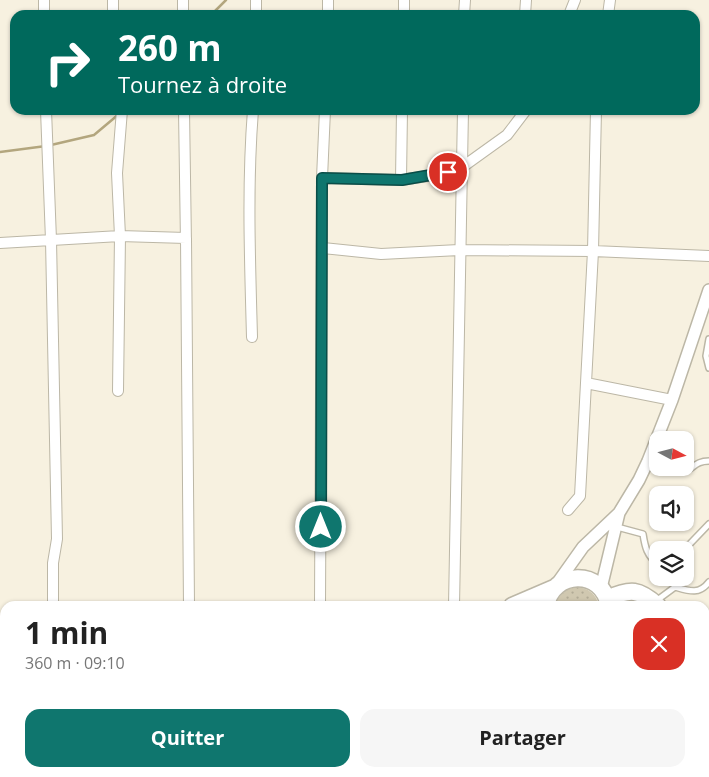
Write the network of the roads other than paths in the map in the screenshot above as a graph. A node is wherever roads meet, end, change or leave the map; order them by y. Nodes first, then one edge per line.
1 (46, 115) edge
2 (122, 115) edge
3 (184, 115) edge
4 (253, 115) edge
5 (325, 115) edge
6 (402, 115) edge
7 (463, 115) edge
8 (522, 115) edge
9 (596, 115) edge
10 (462, 168) junction
11 (322, 178) junction
12 (402, 180) junction
13 (120, 236) junction
14 (186, 238) junction
15 (51, 240) junction
16 (0, 243) edge
17 (323, 248) junction
18 (459, 250) junction
19 (593, 251) junction
20 (709, 256) edge
21 (709, 290) edge
22 (252, 337) dead end
23 (709, 339) edge
24 (709, 368) edge
25 (586, 383) junction
26 (118, 391) dead end
27 (672, 400) junction
28 (709, 461) edge
29 (694, 467) edge
30 (568, 510) dead end
31 (619, 513) junction
32 (709, 524) edge
33 (616, 526) junction
34 (693, 541) edge
35 (649, 556) edge
36 (709, 582) edge
37 (675, 587) joint
38 (554, 588) junction
39 (606, 598) edge
40 (53, 601) edge
41 (189, 601) edge
42 (320, 601) edge
43 (454, 601) edge
44 (524, 601) edge
45 (547, 601) edge
46 (653, 601) edge
47 (659, 601) edge

1 - 15 street
2 - 13 street
3 - 14 street
4 - 22 street
5 - 11 street
6 - 12 street
7 - 10 street
8 - 10 street
9 - 19 street
10 - 12 street
10 - 18 street
11 - 12 street
11 - 17 street
13 - 14 street
13 - 15 street
13 - 26 street
14 - 41 street
15 - 16 street
15 - 40 street
17 - 18 street
17 - 42 street
18 - 19 street
18 - 43 street
19 - 20 street
19 - 25 street
21 - 27 street
23 - 24 lane
25 - 27 street
25 - 30 street
27 - 31 street
28 - 29 lane
31 - 33 street
31 - 38 street
32 - 34 lane
33 - 35 lane
33 - 39 street
36 - 37 lane
37 - 47 lane
38 - 39 highway
38 - 44 highway
38 - 45 highway
39 - 46 highway

